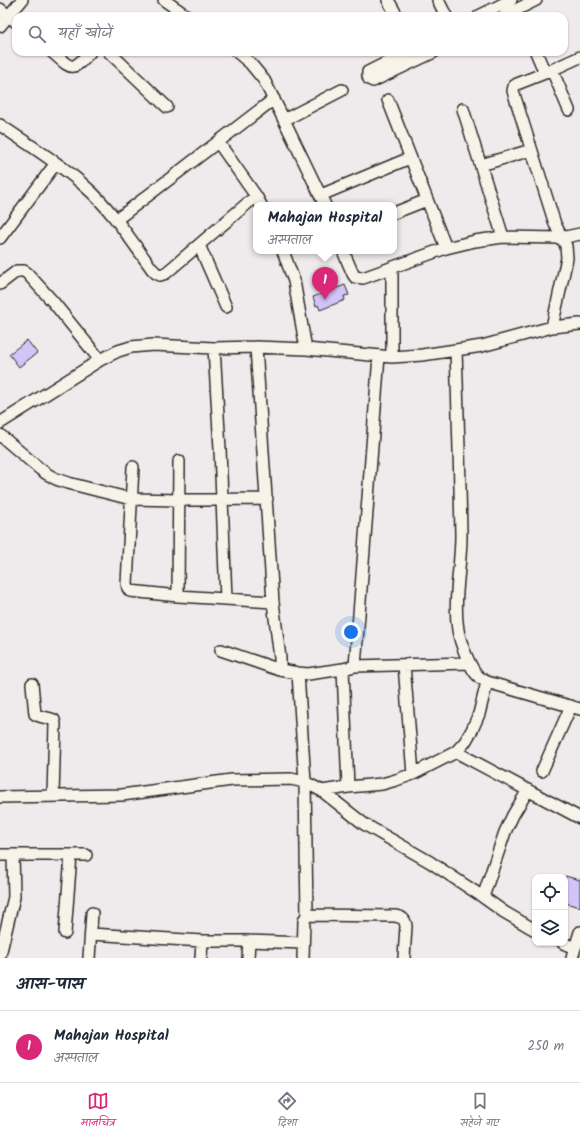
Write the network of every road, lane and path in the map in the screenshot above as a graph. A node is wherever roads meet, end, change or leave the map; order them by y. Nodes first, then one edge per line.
1 (22, 0) edge
2 (164, 0) edge
3 (388, 0) edge
4 (438, 0) edge
5 (536, 0) edge
6 (513, 5) edge
7 (181, 12) edge
8 (395, 12) edge
9 (444, 12) edge
10 (491, 12) edge
11 (8, 16) edge
12 (0, 26) edge
13 (57, 56) edge
14 (86, 56) edge
15 (114, 56) edge
16 (242, 56) edge
17 (400, 56) edge
18 (418, 56) edge
19 (539, 56) edge
20 (580, 56) edge
21 (549, 72) junction
22 (342, 90) dead end
23 (274, 99) junction
24 (388, 100) dead end
25 (167, 107) dead end
26 (463, 109) dead end
27 (569, 110) dead end
28 (284, 120) junction
29 (0, 125) edge
30 (218, 142) junction
31 (532, 150) junction
32 (410, 158) junction
33 (56, 163) junction
34 (481, 165) junction
35 (259, 200) edge
36 (323, 200) edge
37 (427, 200) junction
38 (253, 204) edge
39 (397, 212) edge
40 (116, 220) junction
41 (580, 234) edge
42 (0, 238) edge
43 (504, 238) junction
44 (561, 238) junction
45 (199, 245) junction
46 (446, 248) junction
47 (284, 254) edge
48 (344, 254) edge
49 (392, 268) junction
50 (0, 284) edge
51 (226, 307) dead end
52 (580, 324) edge
53 (552, 327) junction
54 (256, 347) junction
55 (214, 348) junction
56 (306, 349) junction
57 (456, 350) junction
58 (379, 356) junction
59 (392, 356) junction
60 (100, 360) junction
61 (0, 423) edge
62 (0, 435) edge
63 (180, 461) dead end
64 (133, 467) dead end
65 (267, 498) junction
66 (131, 499) junction
67 (179, 500) junction
68 (222, 500) junction
69 (178, 596) junction
70 (226, 599) junction
71 (273, 602) junction
72 (221, 650) dead end
73 (469, 663) junction
74 (404, 665) junction
75 (355, 666) junction
76 (343, 669) junction
77 (280, 670) junction
78 (298, 673) junction
79 (487, 682) junction
80 (32, 684) dead end
81 (576, 708) edge
82 (456, 752) junction
83 (542, 771) dead end
84 (412, 774) junction
85 (305, 782) junction
86 (348, 787) junction
87 (528, 790) junction
88 (322, 791) junction
89 (53, 796) junction
90 (0, 797) edge
91 (580, 818) edge
92 (0, 855) edge
93 (13, 855) junction
94 (71, 855) junction
95 (86, 855) dead end
96 (483, 897) junction
97 (92, 913) dead end
98 (307, 915) junction
99 (532, 928) edge
100 (580, 932) edge
101 (65, 933) dead end
102 (91, 934) junction
103 (249, 940) junction
104 (202, 941) junction
105 (303, 943) junction
106 (573, 953) edge
107 (0, 955) edge
108 (89, 958) edge
109 (202, 958) edge
110 (248, 958) edge
111 (303, 958) edge
112 (404, 958) edge

1 - 11 street
2 - 7 street
3 - 8 street
4 - 9 street
5 - 6 street
6 - 10 street
11 - 12 street
13 - 14 street
15 - 25 street
16 - 23 street
17 - 18 street
19 - 21 street
20 - 21 street
21 - 27 street
21 - 31 street
22 - 28 street
23 - 28 street
23 - 30 street
24 - 32 street
26 - 34 street
28 - 36 street
29 - 33 street
30 - 35 street
30 - 40 street
31 - 34 street
31 - 44 street
32 - 36 street
32 - 37 street
33 - 40 street
33 - 42 street
34 - 43 street
37 - 39 street
37 - 46 street
38 - 45 street
40 - 45 street
41 - 44 street
43 - 44 street
43 - 46 street
44 - 53 street
45 - 51 street
46 - 49 street
47 - 56 street
48 - 49 street
49 - 59 street
50 - 60 street
52 - 53 street
53 - 57 street
54 - 55 street
54 - 56 street
54 - 65 street
55 - 60 street
55 - 68 street
56 - 58 street
57 - 59 street
57 - 73 street
58 - 59 street
58 - 75 street
60 - 61 street
62 - 66 street
63 - 67 street
64 - 66 street
65 - 68 street
65 - 71 street
66 - 67 street
66 - 69 street
67 - 68 street
67 - 69 street
68 - 70 street
69 - 70 street
70 - 71 street
71 - 77 street
72 - 77 street
73 - 74 street
73 - 79 street
74 - 75 street
74 - 84 street
75 - 76 street
76 - 78 street
76 - 86 street
77 - 78 street
78 - 85 street
79 - 81 street
79 - 82 street
80 - 89 street
81 - 83 street
82 - 84 street
82 - 87 street
84 - 86 street
85 - 88 street
85 - 89 street
85 - 98 street
86 - 88 street
87 - 91 street
87 - 96 street
88 - 96 street
89 - 90 street
92 - 93 street
93 - 94 street
93 - 107 street
94 - 95 street
94 - 101 street
96 - 99 street
97 - 102 street
98 - 105 street
98 - 112 street
100 - 106 street
102 - 104 street
102 - 108 street
103 - 104 street
103 - 105 street
103 - 110 street
104 - 109 street
105 - 111 street

